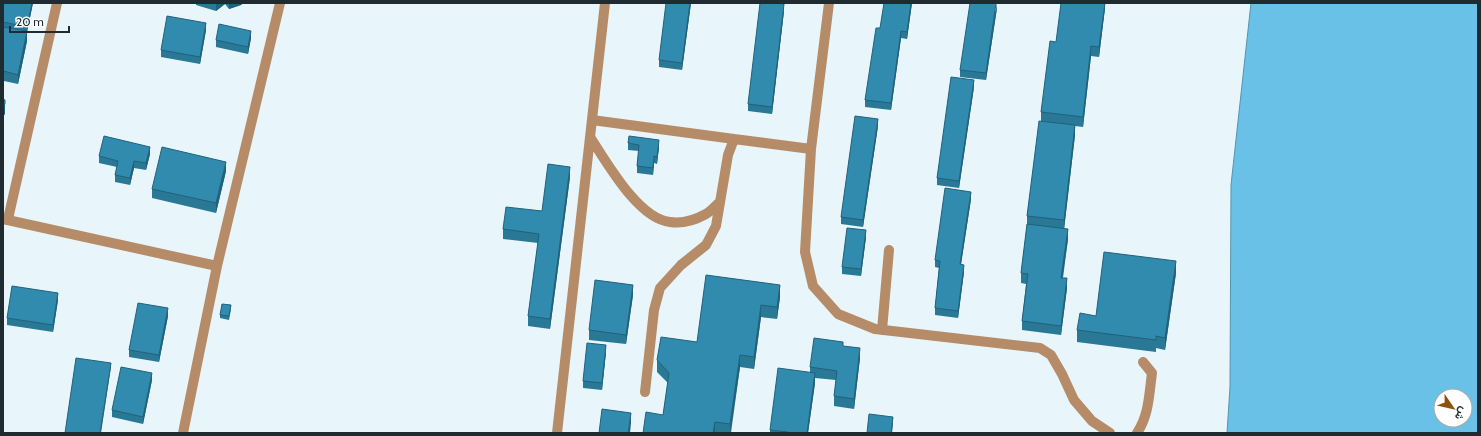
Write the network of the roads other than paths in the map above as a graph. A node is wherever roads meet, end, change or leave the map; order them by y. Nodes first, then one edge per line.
1 (57, 3) edge
2 (280, 3) edge
3 (605, 3) edge
4 (829, 3) edge
5 (592, 120) junction
6 (590, 136) junction
7 (734, 139) junction
8 (812, 149) junction
9 (720, 202) junction
10 (6, 219) edge
11 (890, 250) dead end
12 (217, 266) junction
13 (882, 330) junction
14 (1143, 362) dead end
15 (645, 392) dead end
16 (183, 433) edge
17 (558, 433) edge
18 (1110, 433) edge
19 (1137, 433) edge

1 - 10 street
2 - 12 street
3 - 5 street
4 - 8 street
5 - 6 street
5 - 7 street
6 - 9 street
6 - 17 street
7 - 8 street
7 - 9 street
8 - 13 street
9 - 15 street
10 - 12 street
11 - 13 street
12 - 16 street
13 - 18 street
14 - 19 street

